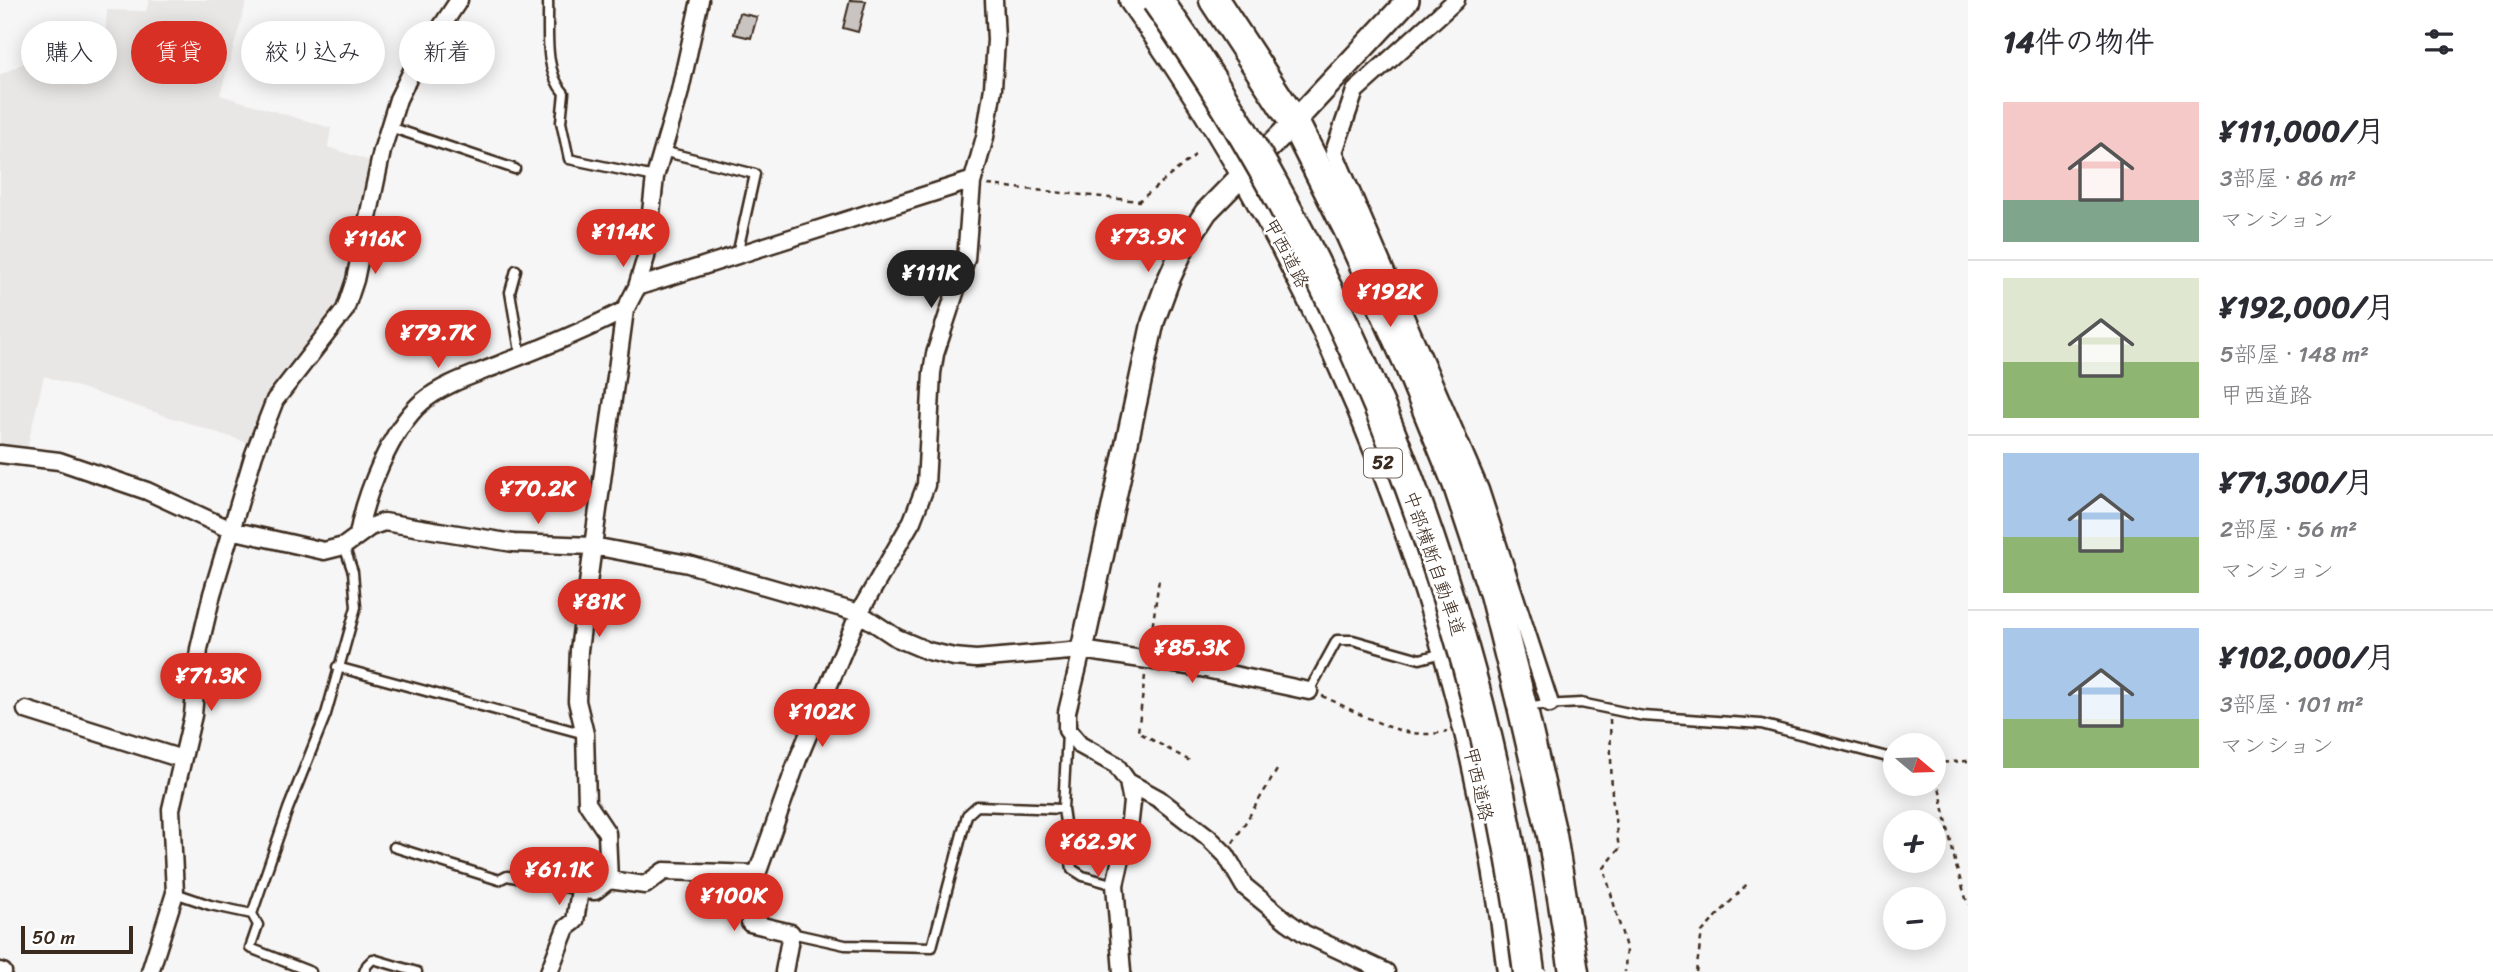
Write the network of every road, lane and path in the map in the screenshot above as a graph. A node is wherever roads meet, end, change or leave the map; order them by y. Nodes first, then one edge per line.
1 (459, 0) edge
2 (548, 0) edge
3 (700, 0) edge
4 (993, 0) edge
5 (1134, 0) edge
6 (1157, 0) edge
7 (1214, 0) edge
8 (1408, 0) edge
9 (1456, 0) edge
10 (1294, 122) junction
11 (390, 127) junction
12 (662, 151) junction
13 (1195, 155) dead end
14 (515, 169) dead end
15 (1244, 173) junction
16 (654, 177) junction
17 (973, 181) junction
18 (737, 255) junction
19 (516, 270) dead end
20 (637, 287) junction
21 (625, 310) junction
22 (521, 356) junction
23 (0, 454) edge
24 (232, 530) junction
25 (358, 535) junction
26 (344, 546) junction
27 (593, 546) junction
28 (1159, 579) dead end
29 (859, 613) junction
30 (1082, 650) junction
31 (1446, 652) junction
32 (1147, 660) junction
33 (337, 667) junction
34 (1309, 691) junction
35 (1536, 705) junction
36 (1610, 709) junction
37 (26, 710) dead end
38 (1466, 725) junction
39 (1067, 730) junction
40 (585, 734) junction
41 (1883, 756) edge
42 (182, 760) junction
43 (1190, 761) dead end
44 (1968, 761) edge
45 (1277, 770) dead end
46 (1128, 782) junction
47 (1063, 809) junction
48 (394, 847) dead end
49 (1226, 855) junction
50 (757, 874) junction
51 (609, 880) junction
52 (1747, 884) dead end
53 (1115, 885) junction
54 (580, 890) junction
55 (174, 893) junction
56 (1968, 905) edge
57 (252, 914) junction
58 (791, 933) junction
59 (150, 972) edge
60 (311, 972) edge
61 (364, 972) edge
62 (417, 972) edge
63 (549, 972) edge
64 (784, 972) edge
65 (1122, 972) edge
66 (1386, 972) edge
67 (1512, 972) edge
68 (1529, 972) edge
69 (1574, 972) edge
70 (1625, 972) edge
71 (1696, 972) edge

1 - 11 street
2 - 16 lane
3 - 12 street
4 - 17 street
5 - 15 highway, 甲西道路 / 52
6 - 68 highway, 中部横断自動車道, bridge
7 - 10 highway
8 - 10 street
9 - 35 street
10 - 15 street
10 - 35 highway
11 - 14 lane
11 - 24 street
12 - 16 street
12 - 18 lane
13 - 17 path
15 - 30 street
15 - 31 highway, 甲西道路 / 52
16 - 20 street
17 - 18 street
17 - 29 street
18 - 20 street
19 - 22 lane
20 - 21 street
21 - 22 street
21 - 27 street
22 - 25 street
23 - 24 street
24 - 26 street
24 - 42 street
25 - 26 street
25 - 27 street
26 - 33 lane
27 - 29 street
27 - 40 street
28 - 32 path
29 - 30 street
29 - 50 street
30 - 32 street
30 - 39 street
31 - 34 lane
31 - 38 highway, 甲西道路 / 52
32 - 34 street
32 - 43 path
33 - 40 lane
33 - 57 lane
34 - 38 path
35 - 36 lane
35 - 69 highway
36 - 41 lane
36 - 70 path
37 - 42 street
38 - 67 highway, 甲西道路 / 52
39 - 46 street
39 - 47 lane
40 - 51 street
42 - 55 street
44 - 56 path
45 - 49 path
46 - 49 street
46 - 53 street
47 - 53 lane
47 - 58 lane
48 - 54 lane
49 - 66 street
50 - 51 street
50 - 58 street
51 - 54 street
52 - 71 path
53 - 65 street
54 - 63 street
55 - 57 lane
55 - 59 street
57 - 60 lane
58 - 64 street
61 - 62 lane

